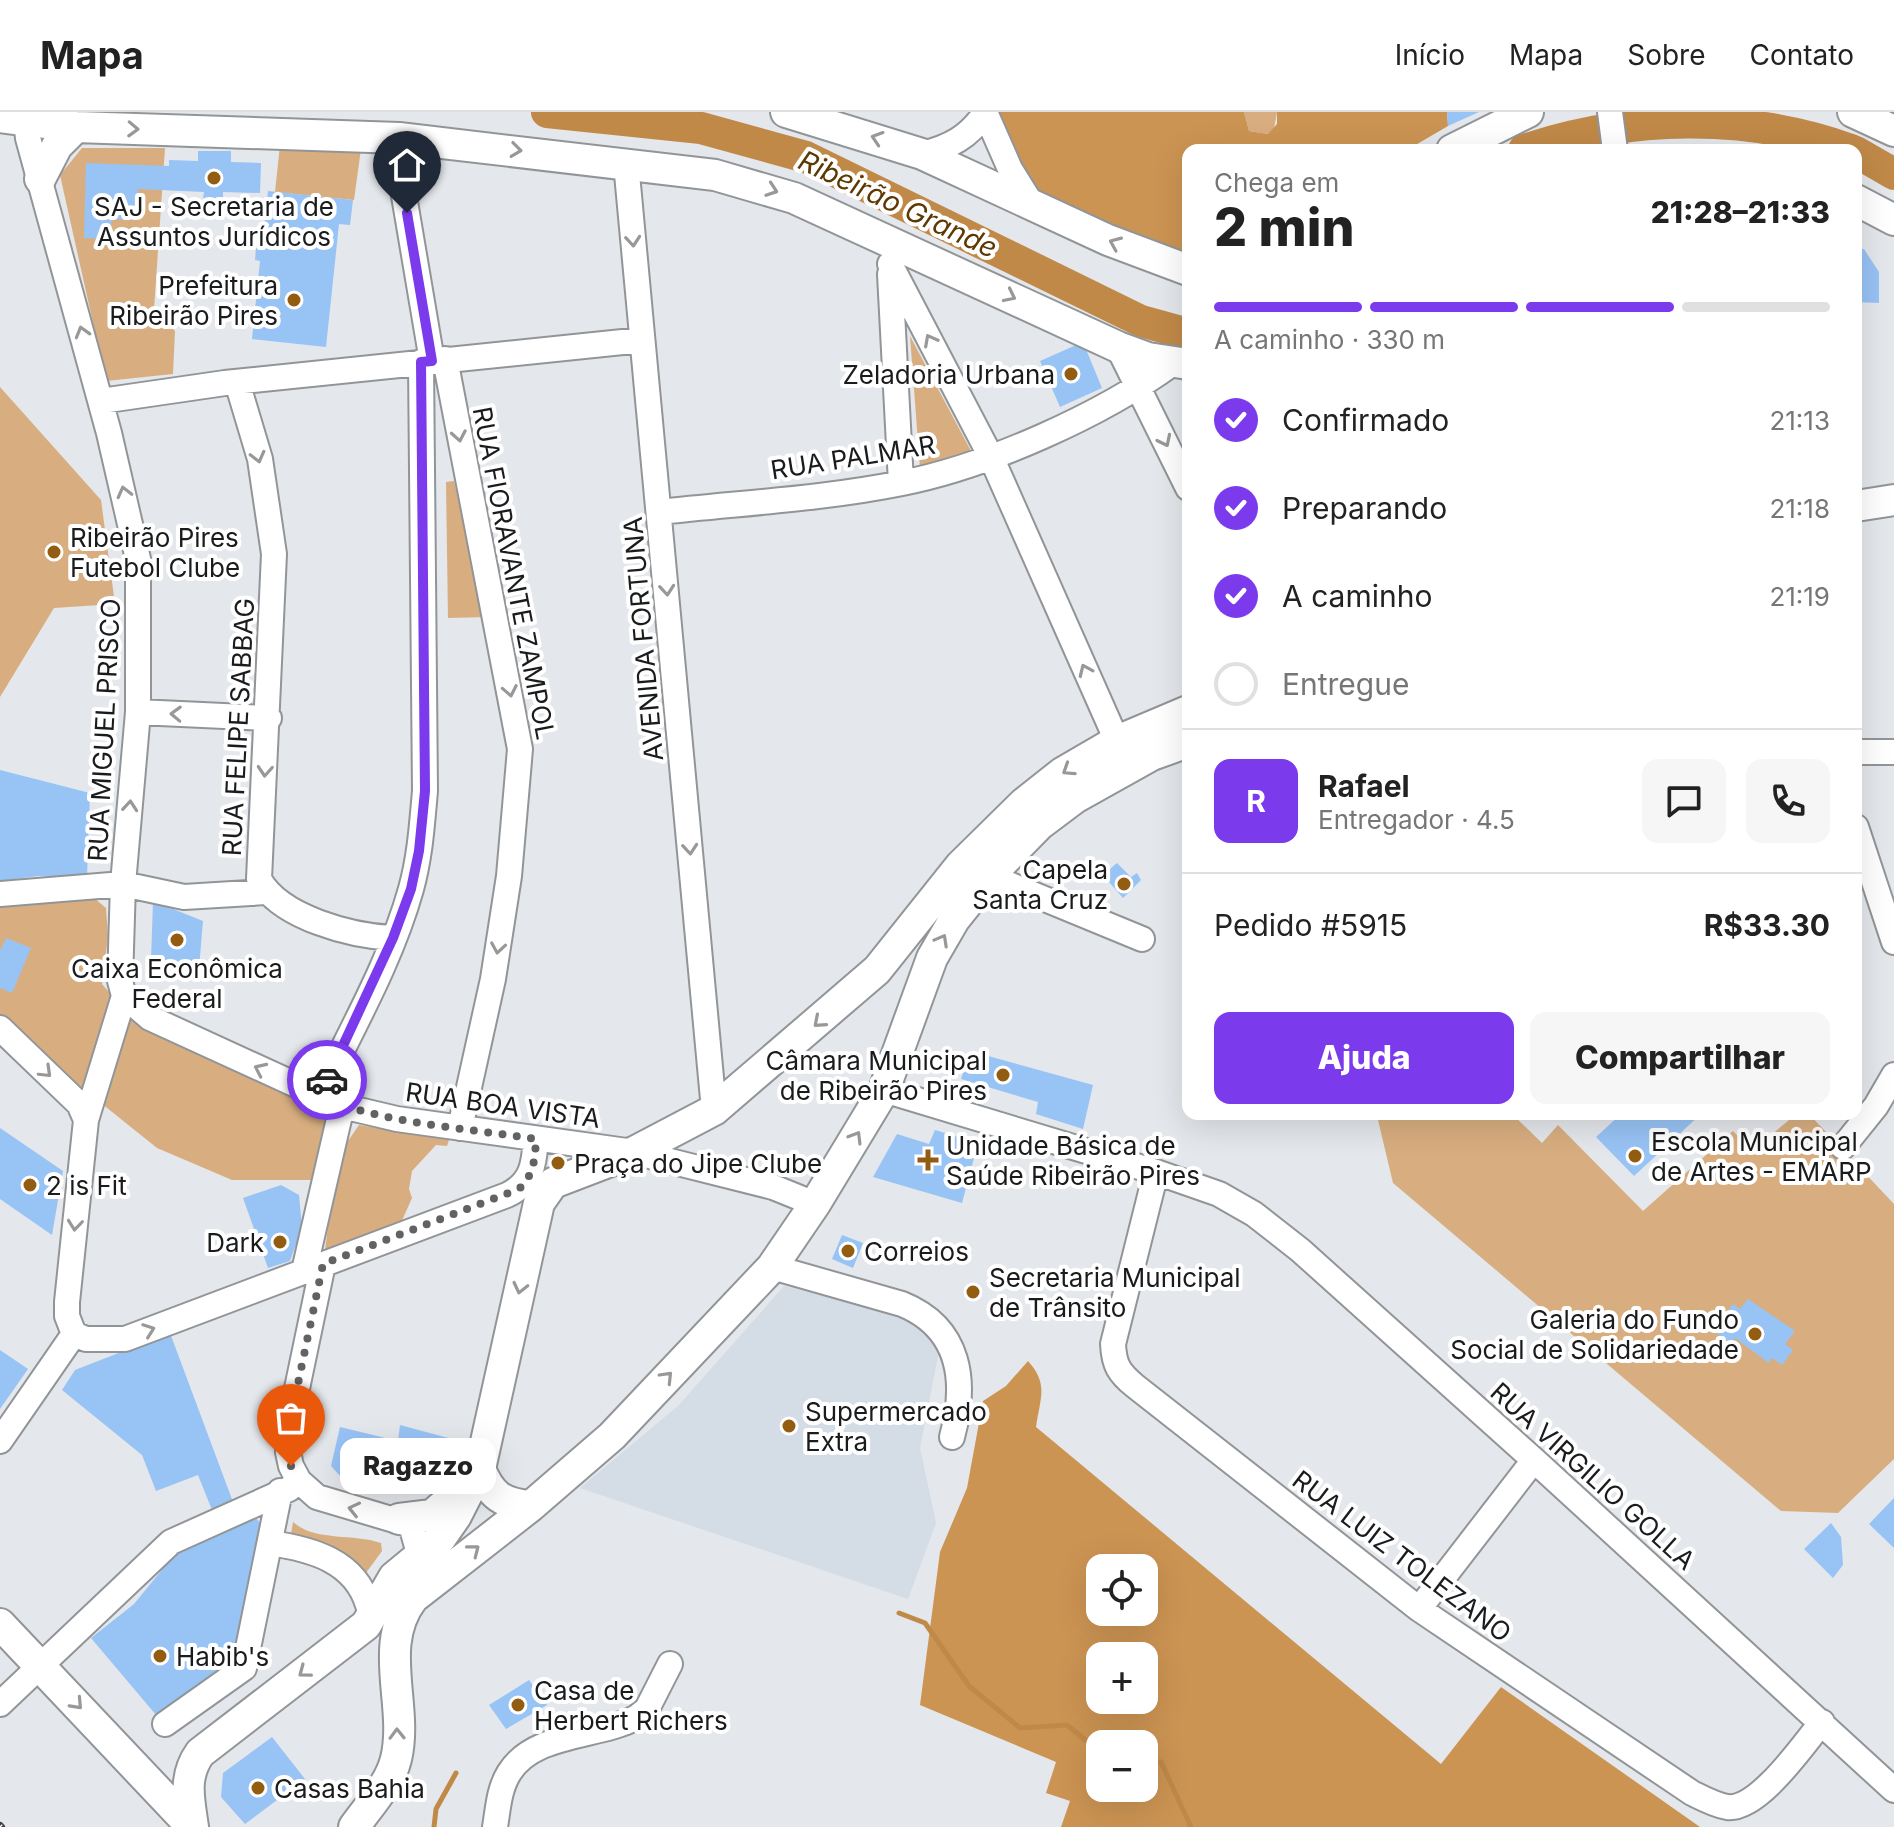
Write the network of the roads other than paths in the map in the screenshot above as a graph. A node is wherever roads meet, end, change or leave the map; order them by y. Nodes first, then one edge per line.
1 (786, 112) edge
2 (985, 112) edge
3 (1528, 112) edge
4 (1853, 112) edge
5 (1610, 113) edge
6 (17, 116) edge
7 (76, 127) junction
8 (1894, 131) edge
9 (399, 138) junction
10 (1464, 144) edge
11 (1614, 144) edge
12 (922, 154) junction
13 (626, 163) junction
14 (40, 179) junction
15 (1862, 203) edge
16 (1033, 206) junction
17 (1894, 220) edge
18 (1182, 268) edge
19 (642, 340) junction
20 (1122, 356) junction
21 (432, 361) junction
22 (1181, 364) edge
23 (237, 382) junction
24 (1139, 388) junction
25 (101, 401) junction
26 (1091, 410) junction
27 (992, 459) junction
28 (466, 472) junction
29 (423, 475) junction
30 (1182, 476) edge
31 (901, 483) junction
32 (1862, 491) edge
33 (1894, 498) edge
34 (1862, 505) edge
35 (660, 512) junction
36 (138, 712) junction
37 (1182, 714) edge
38 (269, 718) junction
39 (1117, 741) junction
40 (1182, 744) edge
41 (1862, 752) edge
42 (1894, 752) edge
43 (1862, 845) edge
44 (989, 876) junction
45 (123, 884) junction
46 (266, 892) junction
47 (0, 894) edge
48 (393, 938) junction
49 (1142, 939) dead end
50 (1894, 942) edge
51 (877, 970) junction
52 (122, 988) junction
53 (912, 1012) junction
54 (0, 1028) edge
55 (1894, 1075) edge
56 (884, 1090) junction
57 (319, 1097) junction
58 (342, 1106) junction
59 (714, 1110) junction
60 (86, 1120) junction
61 (460, 1128) junction
62 (536, 1139) junction
63 (1843, 1147) dead end
64 (634, 1152) junction
65 (1156, 1172) junction
66 (492, 1201) junction
67 (815, 1204) junction
68 (532, 1235) junction
69 (314, 1267) junction
70 (772, 1267) junction
71 (74, 1334) junction
72 (952, 1437) dead end
73 (0, 1441) edge
74 (1534, 1460) junction
75 (478, 1473) junction
76 (531, 1506) junction
77 (399, 1519) junction
78 (270, 1543) junction
79 (417, 1556) junction
80 (413, 1598) junction
81 (368, 1605) dead end
82 (1419, 1609) junction
83 (0, 1624) edge
84 (30, 1657) junction
85 (670, 1664) dead end
86 (0, 1704) edge
87 (1822, 1722) junction
88 (165, 1724) dead end
89 (1894, 1790) edge
90 (192, 1827) edge
91 (354, 1827) edge
92 (495, 1827) edge

12 -> 1 main road
2 - 12 street
2 - 16 street
3 - 10 main road
4 - 8 main road
5 - 11 street
6 - 7 main road
6 - 14 street, RUA MIGUEL PRISCO
7 -> 9 main road
7 - 14 main road
9 -> 13 main road
9 - 21 street
12 - 16 main road
13 -> 19 street, AVENIDA FORTUNA
13 -> 20 main road
25 -> 14 street, RUA MIGUEL PRISCO
15 - 17 main road
18 -> 16 main road
19 - 21 street
19 - 35 street, AVENIDA FORTUNA
20 - 22 main road
20 - 24 street
20 - 26 street, RUA PALMAR
21 - 23 street
21 -> 28 street, RUA FIORAVANTE ZAMPOL
21 - 29 street
22 - 24 street, RUA PALMAR
23 - 25 street
23 -> 38 street, RUA FELIPE SABBAG
24 - 26 street, RUA PALMAR
24 -> 30 street
36 -> 25 street, RUA MIGUEL PRISCO
26 - 27 street, RUA PALMAR
27 - 31 street, RUA PALMAR
27 -> 31 street
39 -> 27 street
28 - 29 street
28 -> 61 street, RUA FIORAVANTE ZAMPOL
29 - 48 street
31 - 35 street, RUA PALMAR
32 - 33 main road
33 - 34 main road
35 -> 59 street, AVENIDA FORTUNA
38 -> 36 street
45 -> 36 street, RUA MIGUEL PRISCO
37 - 39 main road
38 -> 46 street, RUA FELIPE SABBAG
39 -> 51 main road
40 - 44 main road
41 - 42 street
43 - 50 street
44 - 49 street
53 -> 44 main road
45 - 46 street
45 - 47 street
45 - 52 street, RUA MIGUEL PRISCO
46 - 48 street
48 - 57 street
51 - 53 main road
51 -> 59 main road
57 -> 52 street, RUA BOA VISTA
52 - 60 street, RUA MIGUEL PRISCO
53 - 56 main road
54 -> 60 street
55 - 63 street
56 - 65 street, RUA VIRGILIO GOLLA
67 -> 56 main road
57 - 58 street, RUA BOA VISTA
58 - 61 street, RUA BOA VISTA
58 - 69 street
59 - 64 main road
60 -> 71 street, RUA MIGUEL PRISCO
61 - 62 street, RUA BOA VISTA
62 - 64 street, RUA BOA VISTA
62 - 66 street
64 - 67 street, RUA BOA VISTA
64 - 68 main road
65 - 74 street, RUA VIRGILIO GOLLA
65 - 82 street, RUA LUIZ TOLEZANO
66 - 68 street
66 - 69 street
67 - 70 main road
68 -> 75 main road
71 -> 69 street
77 -> 69 street
70 - 72 street
76 -> 70 main road
71 - 73 street
74 - 82 street
74 - 87 street, RUA VIRGILIO GOLLA
75 - 76 main road
75 - 77 main road
75 - 79 main road
80 -> 76 main road
77 - 79 street
78 - 81 street
78 - 84 street
78 - 88 street
79 - 80 street
79 -> 90 main road
91 -> 80 main road
82 - 87 street, RUA LUIZ TOLEZANO
83 - 84 main road
84 - 86 street
84 -> 90 main road
85 - 92 street
87 - 89 street, RUA VIRGILIO GOLLA

